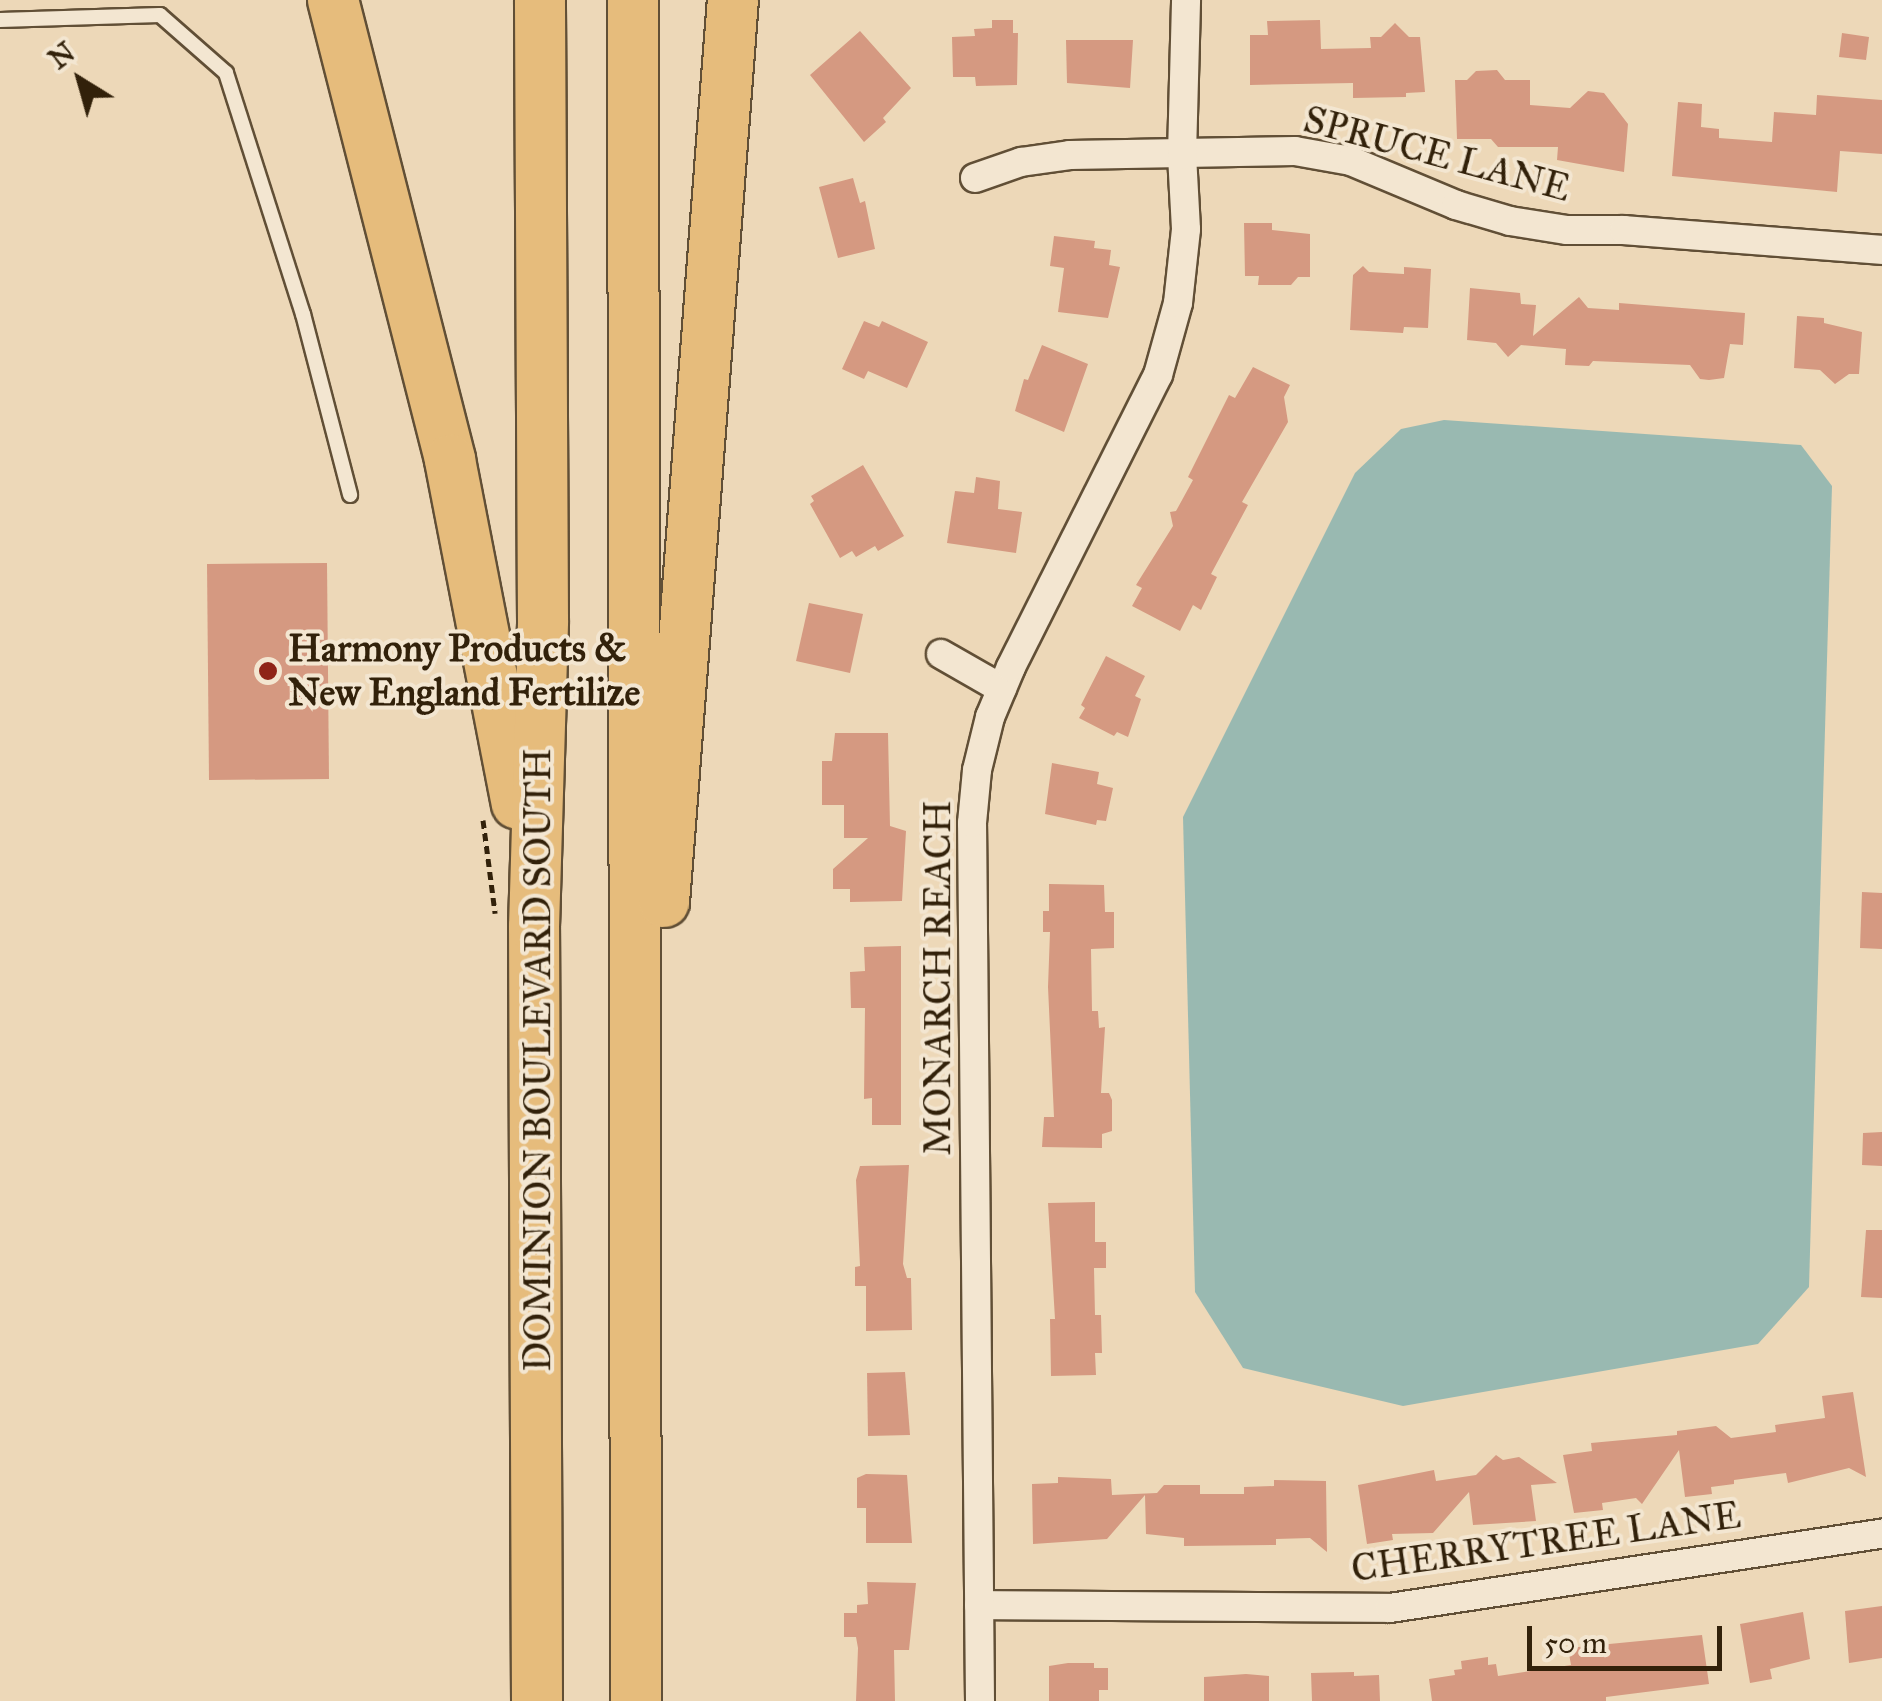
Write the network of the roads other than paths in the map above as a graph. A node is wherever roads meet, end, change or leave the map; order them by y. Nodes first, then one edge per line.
1 (334, 0) edge
2 (540, 0) edge
3 (633, 0) edge
4 (733, 0) edge
5 (1186, 0) edge
6 (0, 20) edge
7 (1182, 154) junction
8 (975, 178) dead end
9 (1882, 250) edge
10 (350, 496) dead end
11 (941, 654) dead end
12 (1002, 689) junction
13 (535, 916) junction
14 (634, 1276) junction
15 (1882, 1534) edge
16 (980, 1605) junction
17 (537, 1701) edge
18 (636, 1701) edge
19 (980, 1701) edge

1 - 13 highway
2 - 13 highway, DOMINION BOULEVARD SOUTH
3 - 14 highway
4 - 14 highway
5 - 7 street, MONARCH REACH
6 - 10 lane
7 - 8 street, SPRUCE LANE
7 - 9 street, SPRUCE LANE
7 - 12 street, MONARCH REACH
11 - 12 street
12 - 16 street, MONARCH REACH
13 - 17 highway, DOMINION BOULEVARD SOUTH
14 - 18 highway
15 - 16 street, CHERRYTREE LANE
16 - 19 street, MONARCH REACH

